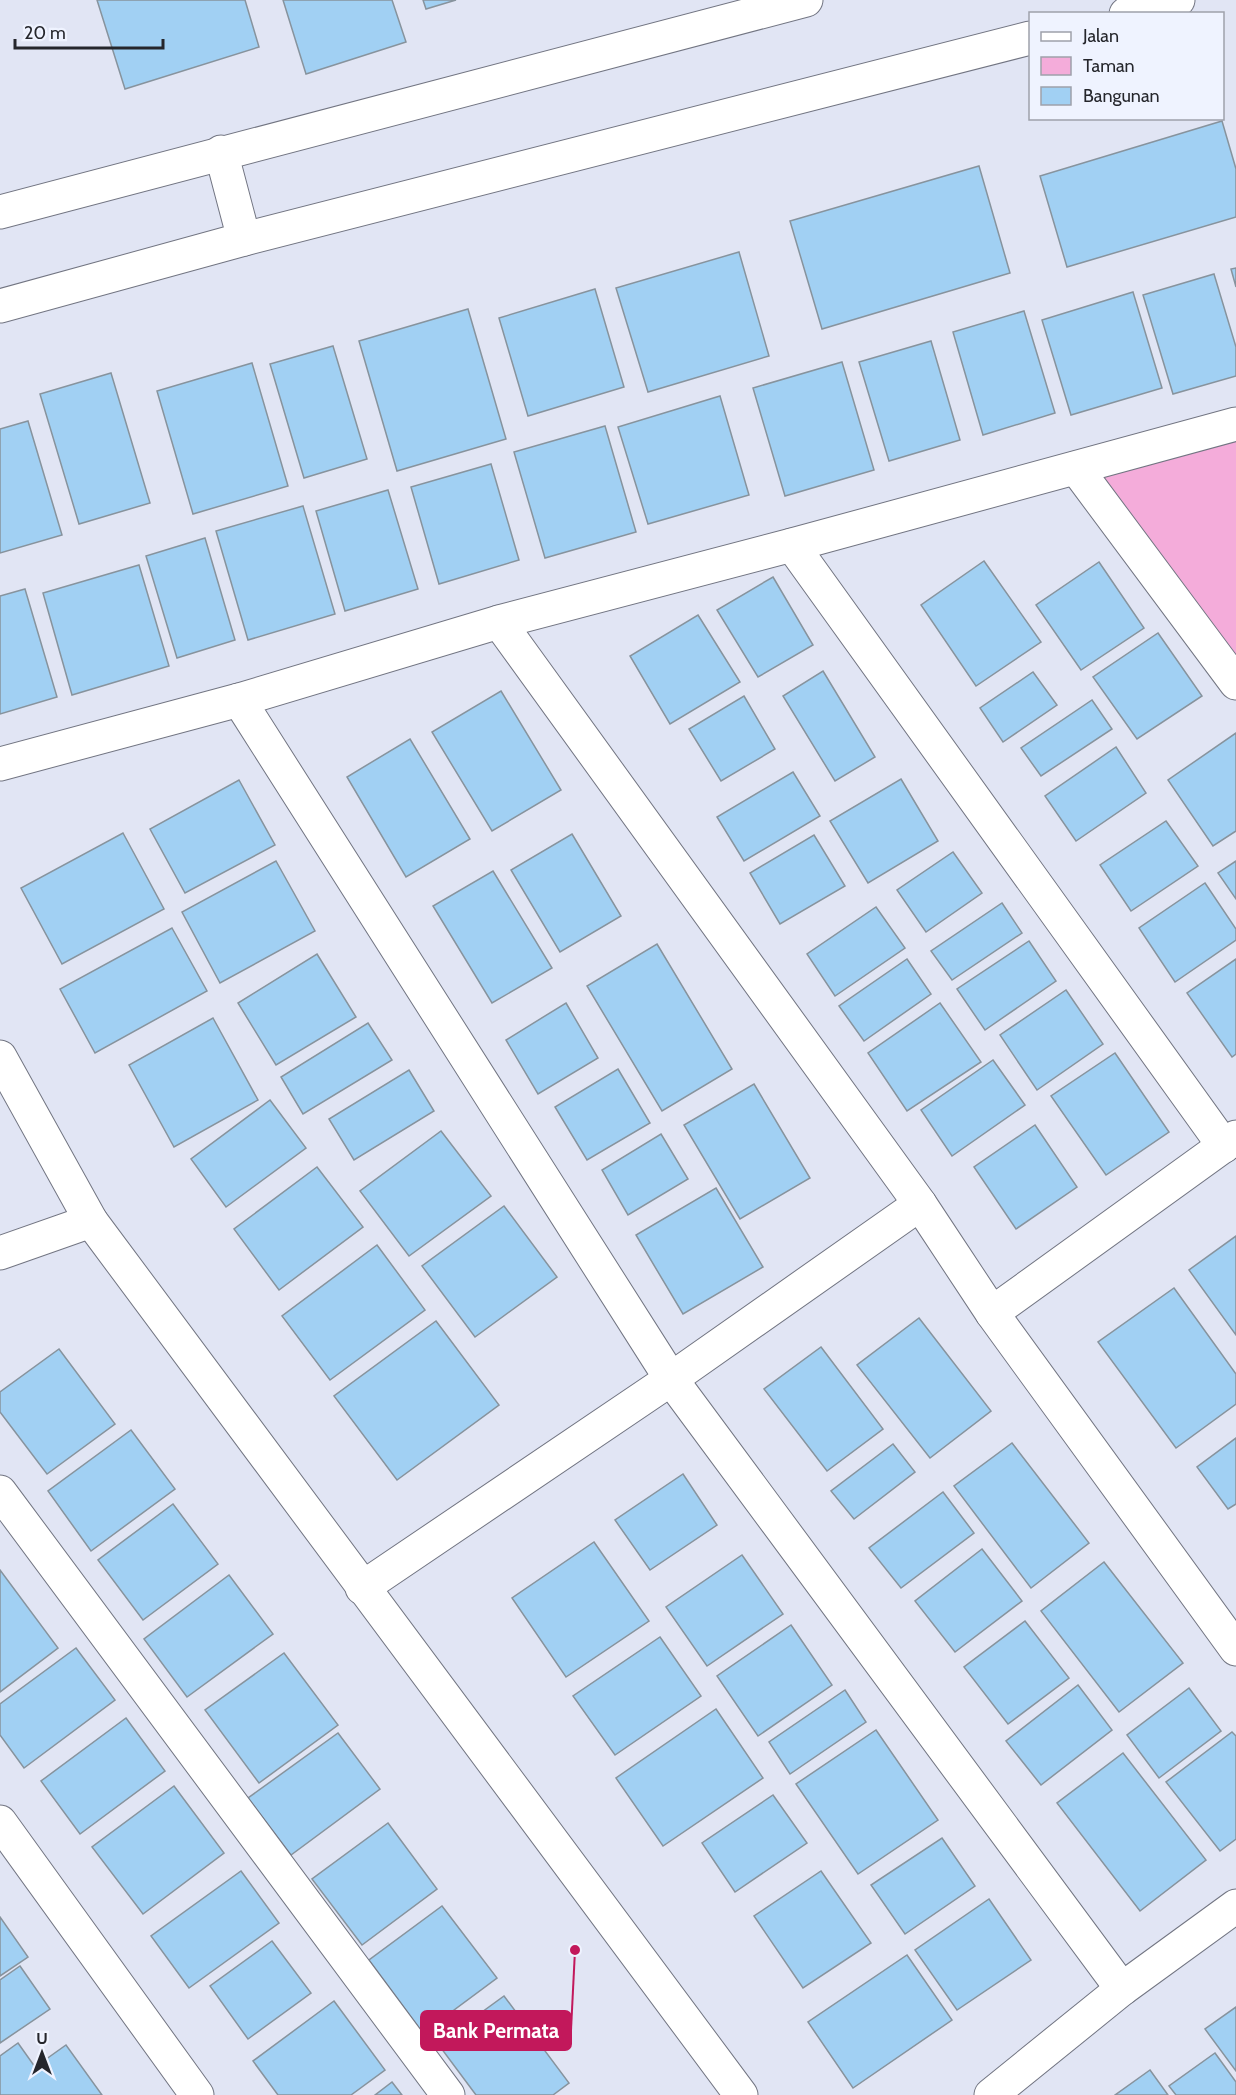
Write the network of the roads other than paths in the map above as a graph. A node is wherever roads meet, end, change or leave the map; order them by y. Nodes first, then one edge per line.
1 (806, 0) edge
2 (1178, 0) edge
3 (1133, 12) edge
4 (1029, 38) edge
5 (221, 152) junction
6 (0, 212) edge
7 (244, 239) junction
8 (0, 306) edge
9 (1236, 424) edge
10 (1076, 468) junction
11 (792, 545) junction
12 (499, 622) junction
13 (1236, 683) edge
14 (238, 700) junction
15 (0, 764) edge
16 (0, 1058) edge
17 (1230, 1141) edge
18 (920, 1204) junction
19 (91, 1221) junction
20 (0, 1252) edge
21 (992, 1313) junction
22 (671, 1378) junction
23 (0, 1492) edge
24 (362, 1588) junction
25 (1236, 1649) edge
26 (0, 1822) edge
27 (1236, 1906) edge
28 (1122, 1989) junction
29 (196, 2095) edge
30 (448, 2095) edge
31 (741, 2095) edge
32 (991, 2095) edge

1 - 5 street
2 - 3 street
4 - 7 street
5 - 6 street
5 - 7 street
7 - 8 street
9 - 10 street
10 - 11 street
10 - 13 street
11 - 12 street
11 - 17 street
12 - 14 street
12 - 18 street
14 - 15 street
14 - 22 street
16 - 19 street
17 - 21 street
18 - 21 street
18 - 22 street
19 - 20 street
19 - 24 street
21 - 25 street
22 - 24 street
22 - 28 street
23 - 30 street
24 - 31 street
26 - 29 street
27 - 28 street
28 - 32 street

